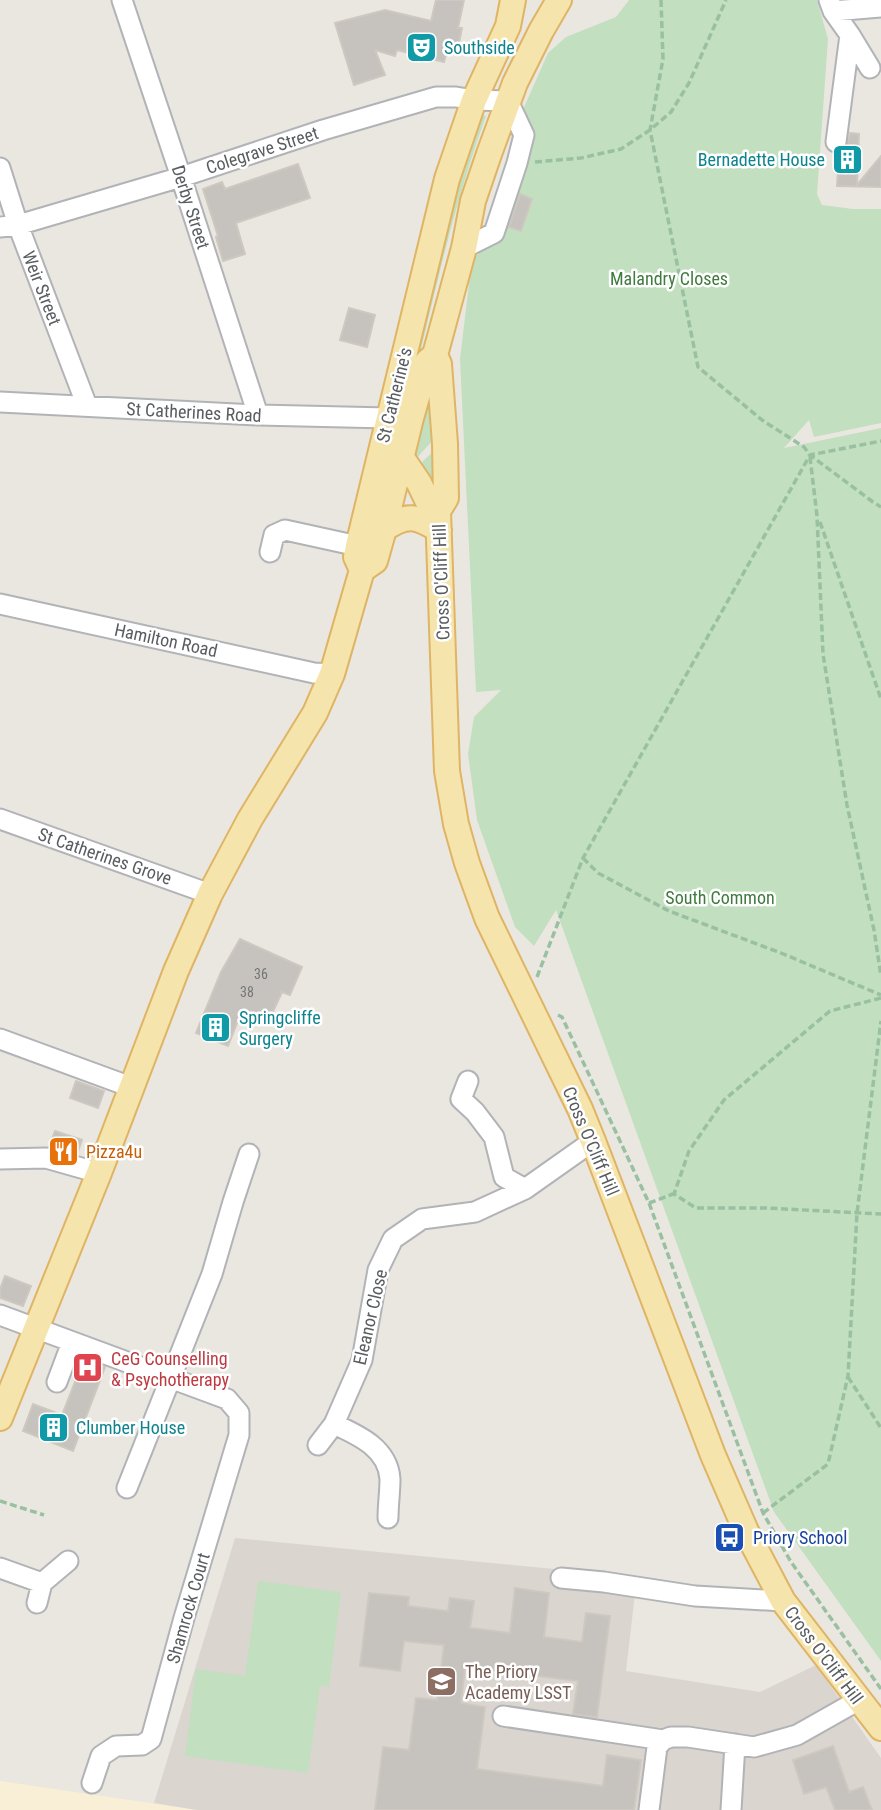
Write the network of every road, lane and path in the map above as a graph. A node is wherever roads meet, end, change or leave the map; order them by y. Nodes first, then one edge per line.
1 (121, 0) edge
2 (513, 0) edge
3 (559, 0) edge
4 (661, 0) edge
5 (726, 0) edge
6 (831, 6) edge
7 (881, 7) edge
8 (850, 35) junction
9 (870, 68) dead end
10 (474, 100) junction
11 (508, 101) junction
12 (650, 130) junction
13 (836, 142) dead end
14 (517, 163) junction
15 (0, 168) edge
16 (181, 177) junction
17 (9, 226) edge
18 (464, 247) junction
19 (435, 355) junction
20 (0, 402) edge
21 (87, 406) junction
22 (258, 415) junction
23 (387, 423) junction
24 (881, 441) edge
25 (810, 455) junction
26 (401, 457) junction
27 (881, 506) edge
28 (817, 513) junction
29 (439, 520) junction
30 (384, 529) junction
31 (270, 552) dead end
32 (360, 558) junction
33 (0, 604) edge
34 (332, 674) junction
35 (881, 699) edge
36 (0, 818) edge
37 (583, 859) junction
38 (210, 894) junction
39 (881, 976) edge
40 (881, 996) edge
41 (528, 1002) junction
42 (881, 1021) edge
43 (0, 1039) edge
44 (468, 1081) dead end
45 (131, 1087) junction
46 (593, 1141) junction
47 (249, 1154) dead end
48 (0, 1158) edge
49 (99, 1173) junction
50 (525, 1189) junction
51 (674, 1194) junction
52 (649, 1203) junction
53 (857, 1213) junction
54 (881, 1213) edge
55 (0, 1315) edge
56 (35, 1328) junction
57 (72, 1342) junction
58 (848, 1376) junction
59 (172, 1378) junction
60 (57, 1382) dead end
61 (0, 1418) edge
62 (334, 1424) junction
63 (881, 1428) edge
64 (317, 1445) dead end
65 (127, 1488) dead end
66 (0, 1501) edge
67 (763, 1513) junction
68 (44, 1515) dead end
69 (388, 1518) dead end
70 (68, 1561) dead end
71 (0, 1568) edge
72 (561, 1578) dead end
73 (42, 1583) junction
74 (783, 1601) junction
75 (37, 1603) dead end
76 (881, 1689) edge
77 (859, 1700) junction
78 (503, 1716) dead end
79 (881, 1728) edge
80 (663, 1740) junction
81 (735, 1744) junction
82 (92, 1783) dead end
83 (649, 1810) edge
84 (731, 1810) edge

1 - 16 street, Derby Street
2 - 10 main road, St Catherine's
3 - 11 main road, St Catherine's
4 - 12 path
5 - 12 path
6 - 7 street
6 - 8 street
8 - 9 street
8 - 13 street
10 - 11 street, Colegrave Street
10 - 16 street, Colegrave Street
10 - 23 main road, St Catherine's
11 - 14 street
11 - 18 main road, St Catherine's
12 - 14 path
12 - 25 path
14 - 18 street
15 - 17 street, Weir Street
16 - 17 street, Colegrave Street
16 - 22 street, Derby Street
17 - 21 street, Weir Street
18 - 19 main road, St Catherine's
19 - 26 main road, St Catherine's
19 - 29 main road, St Catherine's
20 - 21 street, St Catherines Road
21 - 22 street, St Catherines Road
22 - 23 street, St Catherines Road
23 - 26 main road
23 - 32 main road, St Catherine's
24 - 25 path
25 - 27 path
25 - 28 path
25 - 37 path
26 - 29 main road
26 - 30 main road, St Catherine's
28 - 35 path
28 - 39 path
29 - 30 main road
29 - 41 main road, Cross O'Cliff Hill
30 - 32 main road, St Catherine's
31 - 32 street
32 - 34 main road
33 - 34 street, Hamilton Road
34 - 38 main road
36 - 38 street, St Catherines Grove
37 - 40 path
37 - 41 path
38 - 45 main road
40 - 51 path
41 - 46 main road, Cross O'Cliff Hill
41 - 52 path
42 - 53 path
43 - 45 street
44 - 50 street
45 - 49 main road
46 - 50 street, Eleanor Close
46 - 74 main road, Cross O'Cliff Hill
47 - 59 street
48 - 49 street
49 - 56 main road
50 - 62 street, Eleanor Close
51 - 52 path
51 - 53 path
52 - 67 path
53 - 54 path
53 - 58 path
55 - 56 street
56 - 57 street
56 - 61 main road
57 - 59 street
57 - 60 street
58 - 63 path
58 - 67 path
59 - 65 street
59 - 82 street, Shamrock Court
62 - 64 street, Eleanor Close
62 - 69 street
66 - 68 path
67 - 76 path
70 - 73 street
71 - 73 street
72 - 74 street
73 - 75 street
74 - 77 main road, Cross O'Cliff Hill
77 - 79 main road, Cross O'Cliff Hill
77 - 81 street
78 - 80 street
80 - 81 street
80 - 83 street
81 - 84 street

